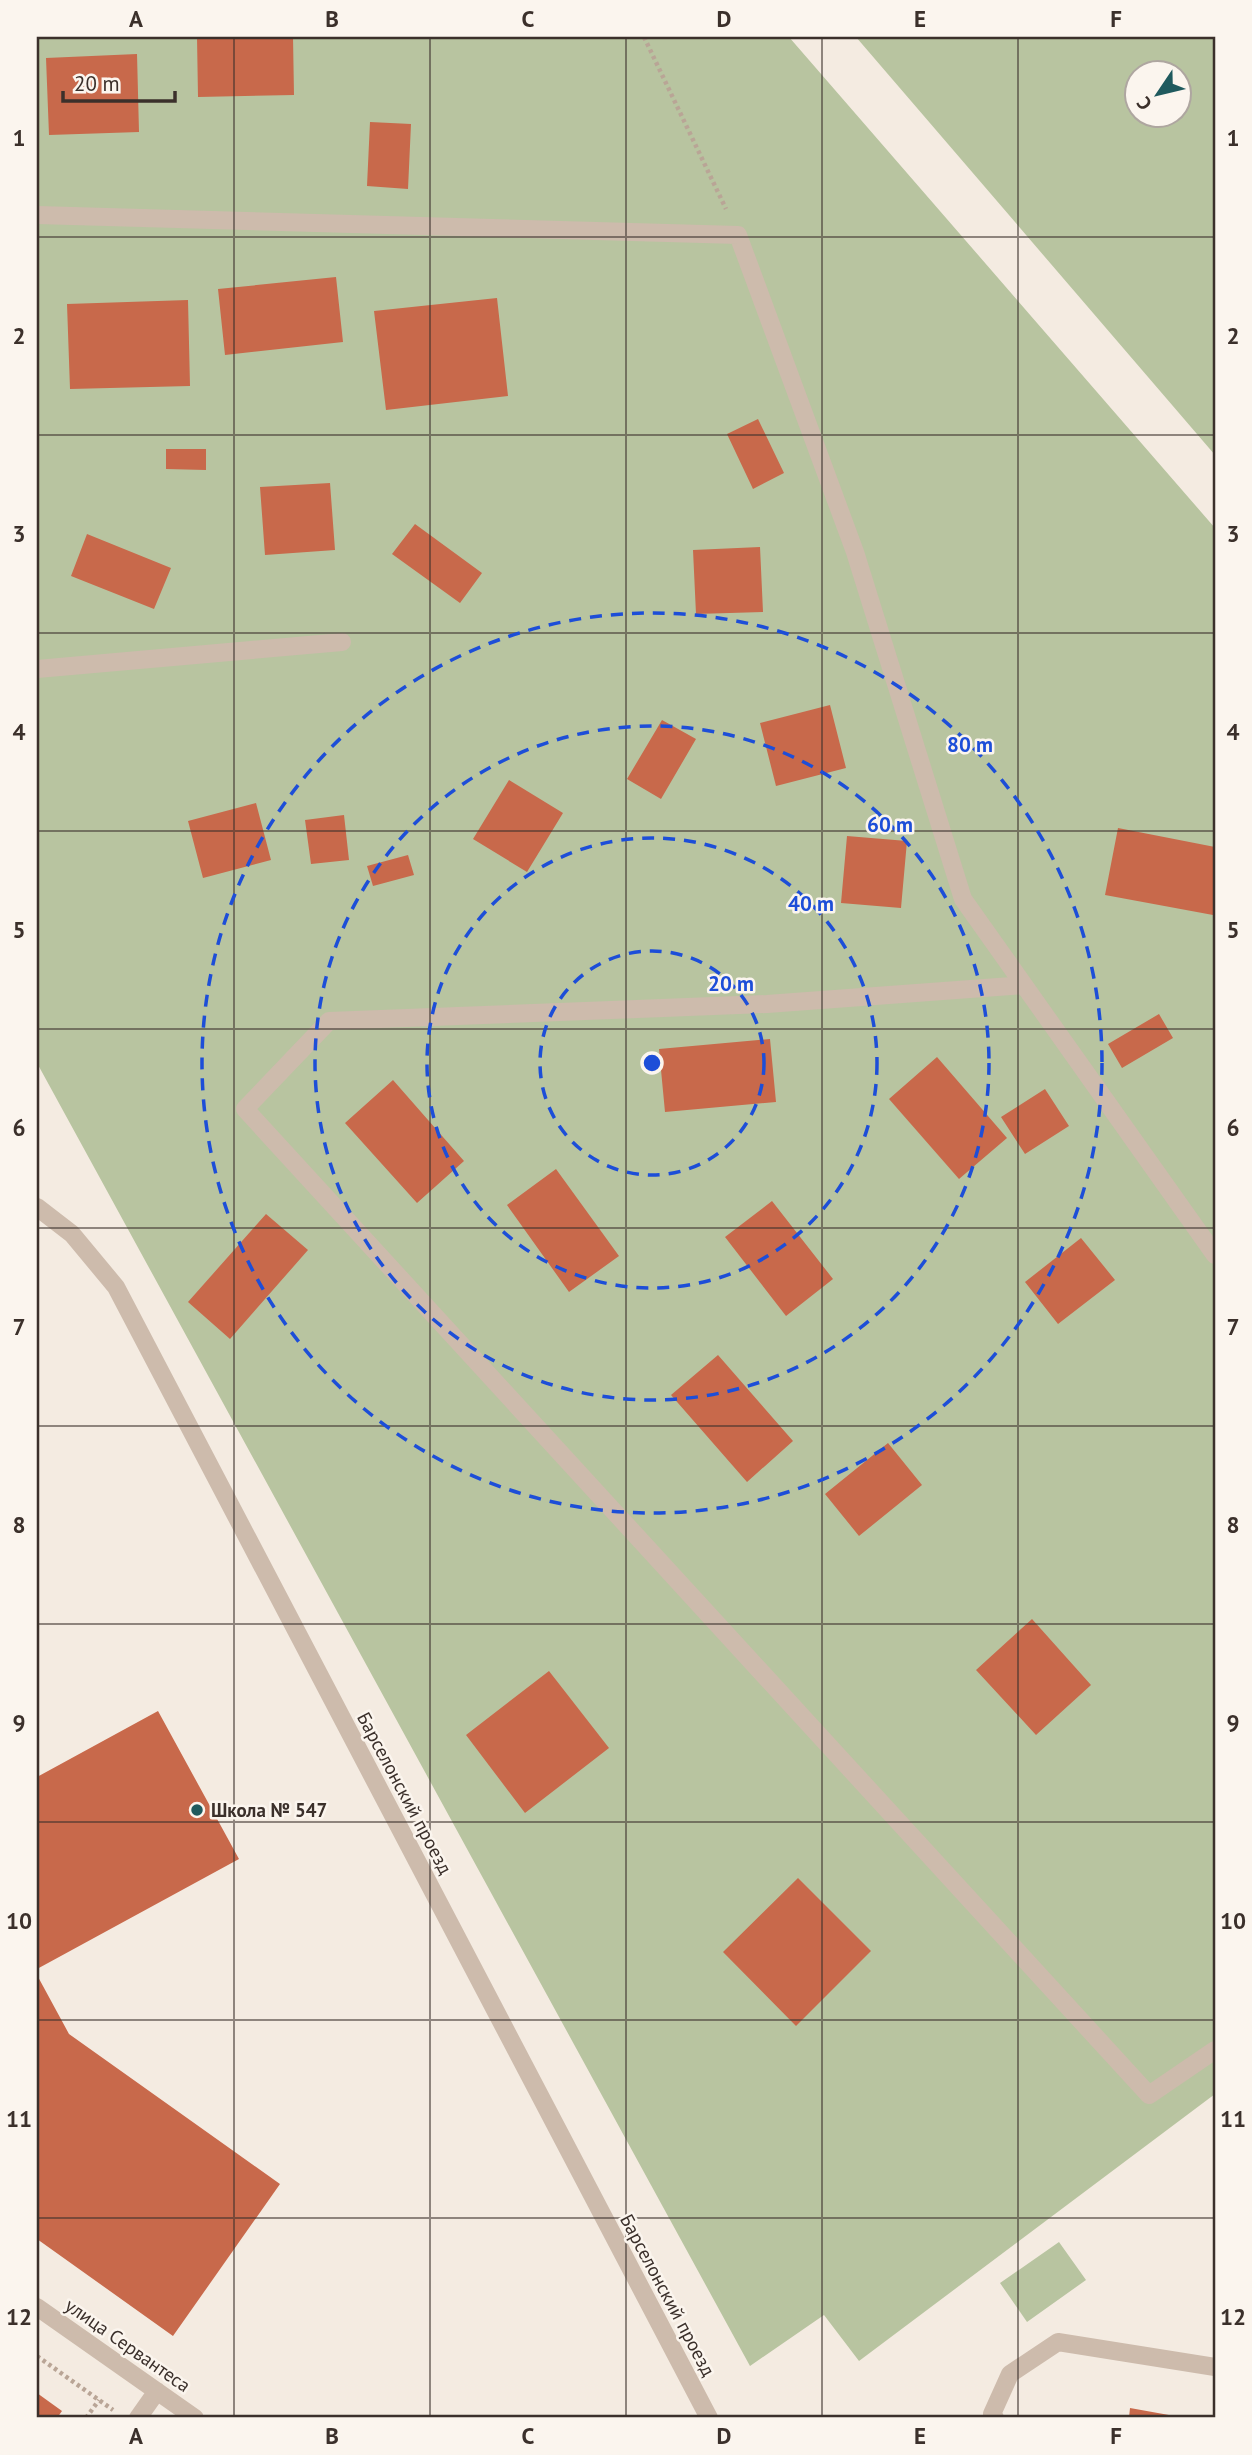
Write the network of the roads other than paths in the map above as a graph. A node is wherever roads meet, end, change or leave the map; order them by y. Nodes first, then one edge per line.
1 (37, 215) edge
2 (342, 642) dead end
3 (37, 669) edge
4 (1024, 985) junction
5 (37, 1207) edge
6 (1215, 1255) edge
7 (1215, 2050) edge
8 (37, 2307) edge
9 (1215, 2367) edge
10 (157, 2391) junction
11 (138, 2418) edge
12 (195, 2418) edge
13 (709, 2418) edge
14 (995, 2418) edge

1 - 4 street
2 - 3 street
4 - 6 street
4 - 7 street
5 - 13 street, Барселонский проезд
8 - 10 street, улица Сервантеса
9 - 14 street
10 - 11 street
10 - 12 street, улица Сервантеса

